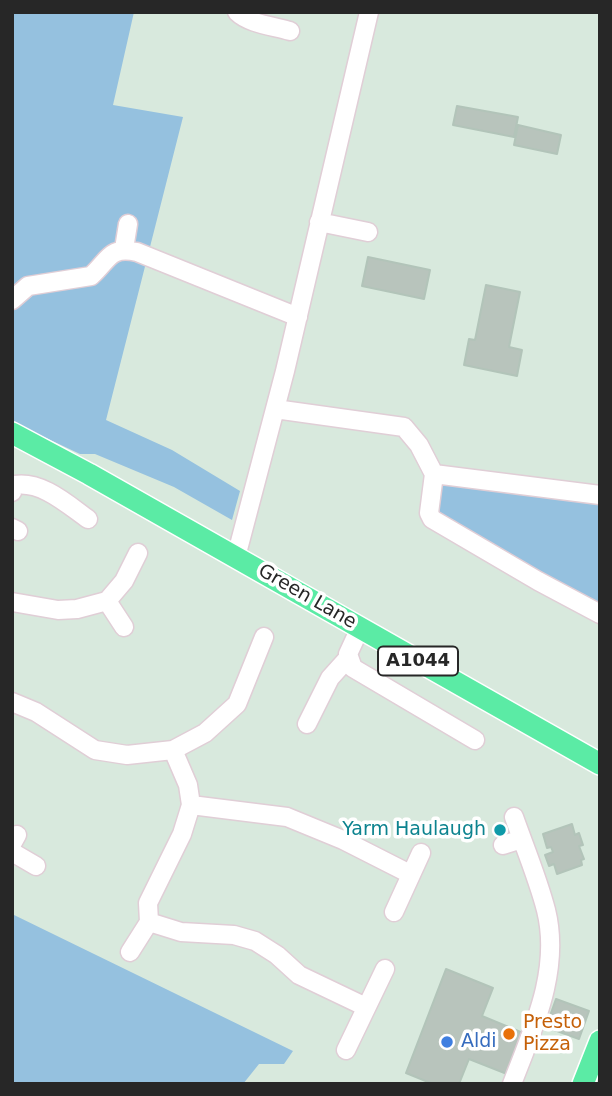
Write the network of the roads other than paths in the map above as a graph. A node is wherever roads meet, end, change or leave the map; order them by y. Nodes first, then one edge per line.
1 (237, 12) edge
2 (369, 12) edge
3 (290, 31) dead end
4 (320, 222) junction
5 (128, 224) dead end
6 (368, 232) dead end
7 (124, 249) junction
8 (12, 300) edge
9 (298, 317) junction
10 (275, 410) junction
11 (12, 433) edge
12 (434, 474) junction
13 (13, 489) edge
14 (600, 495) edge
15 (88, 519) dead end
16 (138, 553) dead end
17 (236, 557) junction
18 (107, 601) junction
19 (12, 602) edge
20 (600, 614) edge
21 (124, 627) dead end
22 (360, 628) junction
23 (266, 648) dead end
24 (348, 659) junction
25 (12, 702) edge
26 (307, 724) dead end
27 (475, 740) dead end
28 (173, 750) junction
29 (600, 764) edge
30 (191, 805) junction
31 (514, 817) dead end
32 (522, 839) junction
33 (14, 843) edge
34 (503, 845) dead end
35 (421, 853) dead end
36 (36, 866) dead end
37 (410, 874) junction
38 (394, 912) dead end
39 (149, 922) junction
40 (130, 951) dead end
41 (385, 969) dead end
42 (366, 1007) junction
43 (600, 1041) edge
44 (346, 1050) dead end
45 (512, 1084) edge
46 (583, 1084) edge

1 - 3 street
2 - 4 street
4 - 6 street
4 - 9 street
5 - 7 street
7 - 8 street
7 - 9 street
9 - 10 street
10 - 12 street
10 - 17 street
11 - 17 main road, Green Lane / A1044
12 - 14 street
12 - 20 street
13 - 15 street
16 - 18 street
17 - 22 main road, Green Lane / A1044
18 - 19 street
18 - 21 street
22 - 24 street
22 - 29 main road, Green Lane / A1044
23 - 28 street
24 - 26 street
24 - 27 street
25 - 28 street
28 - 30 street
30 - 37 street
30 - 39 street
31 - 32 street
32 - 34 street
32 - 45 street
33 - 36 street
35 - 37 street
37 - 38 street
39 - 40 street
39 - 42 street
41 - 42 street
42 - 44 street
43 - 46 main road

